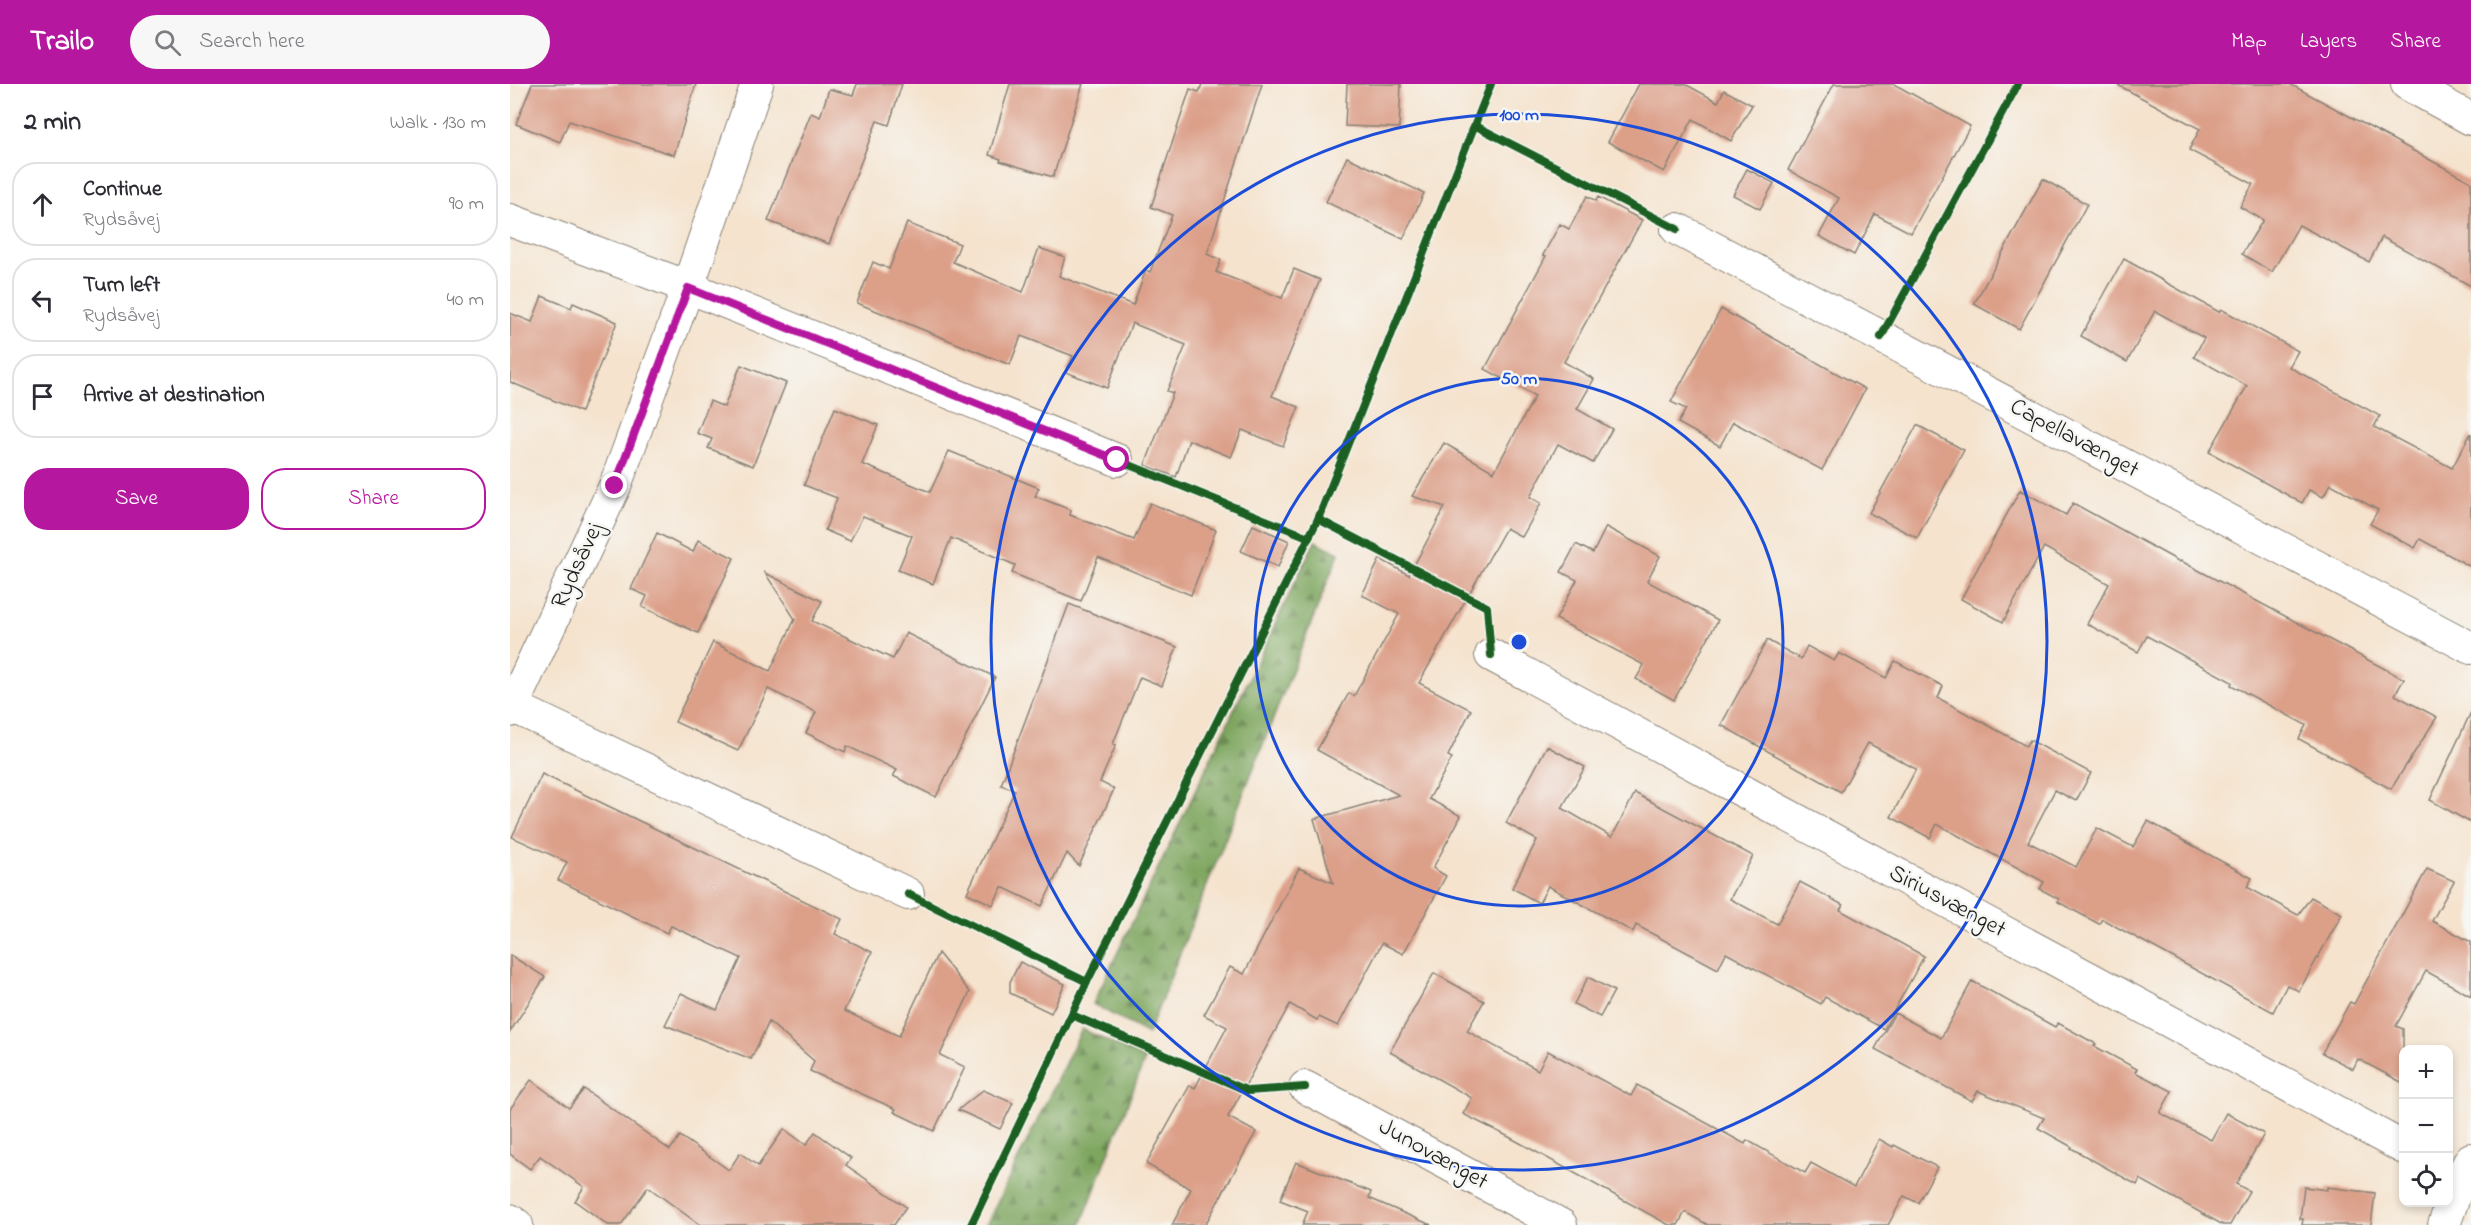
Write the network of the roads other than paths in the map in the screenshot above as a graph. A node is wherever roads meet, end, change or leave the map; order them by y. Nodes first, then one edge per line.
1 (756, 84) edge
2 (2407, 84) edge
3 (2471, 119) edge
4 (510, 220) edge
5 (1677, 229) dead end
6 (688, 288) junction
7 (1117, 460) dead end
8 (2471, 648) edge
9 (1491, 655) dead end
10 (511, 708) edge
11 (908, 894) dead end
12 (1305, 1087) dead end
13 (2399, 1146) edge
14 (2460, 1170) edge
15 (510, 1220) edge
16 (517, 1225) edge
17 (1561, 1225) edge
18 (2444, 1225) edge

1 - 6 street, Rydsåvej
2 - 3 street
4 - 6 street
5 - 8 street, Capellavænget
6 - 7 street
6 - 10 street, Rydsåvej
9 - 13 street, Siriusvænget
10 - 11 street, Rydsåvej
12 - 17 street, Junovænget
14 - 18 street
15 - 16 street

